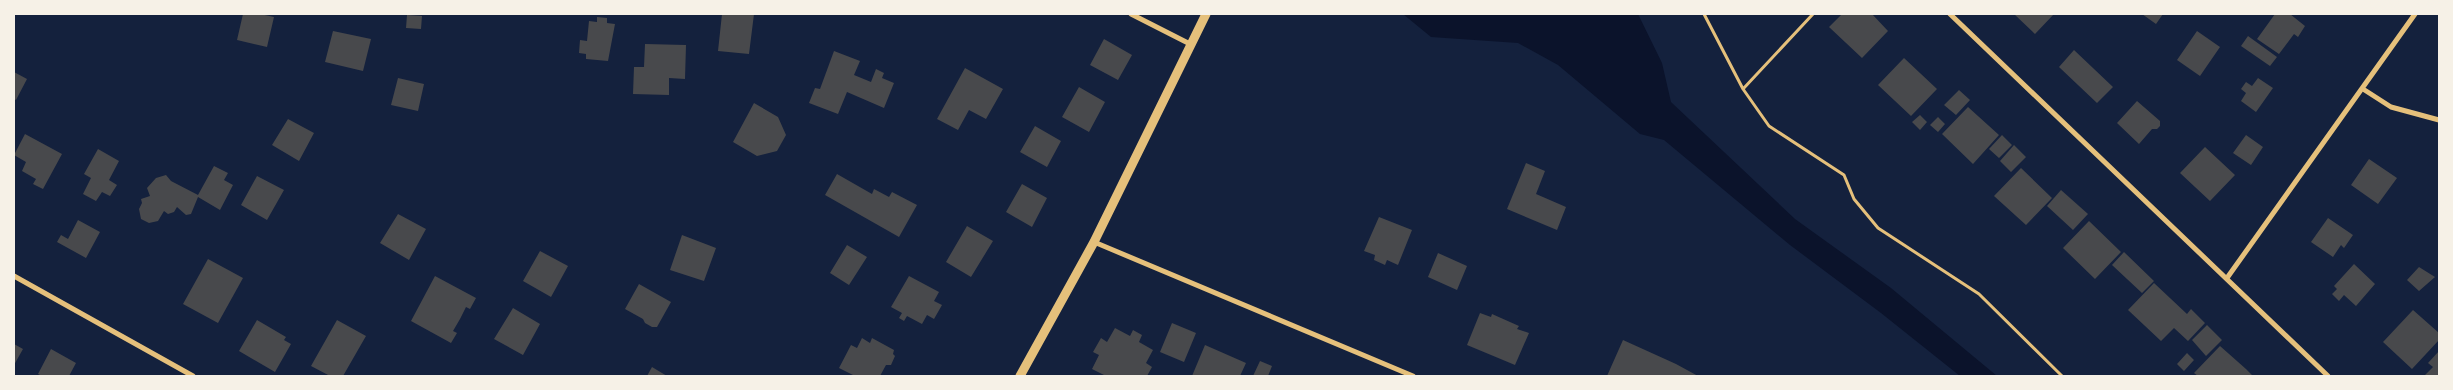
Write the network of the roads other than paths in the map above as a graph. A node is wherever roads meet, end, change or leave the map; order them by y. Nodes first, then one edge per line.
1 (1131, 14) edge
2 (1206, 14) edge
3 (1950, 14) edge
4 (2416, 14) edge
5 (1190, 44) junction
6 (2363, 89) junction
7 (2439, 120) edge
8 (1094, 242) junction
9 (14, 276) edge
10 (2227, 278) junction
11 (193, 376) edge
12 (1020, 376) edge
13 (1413, 376) edge
14 (2328, 376) edge

1 - 5 street
2 - 5 street
3 - 10 street
4 - 6 street
5 - 8 street
6 - 7 street
6 - 10 street
8 - 12 street
8 - 13 street
9 - 11 street
10 - 14 street

